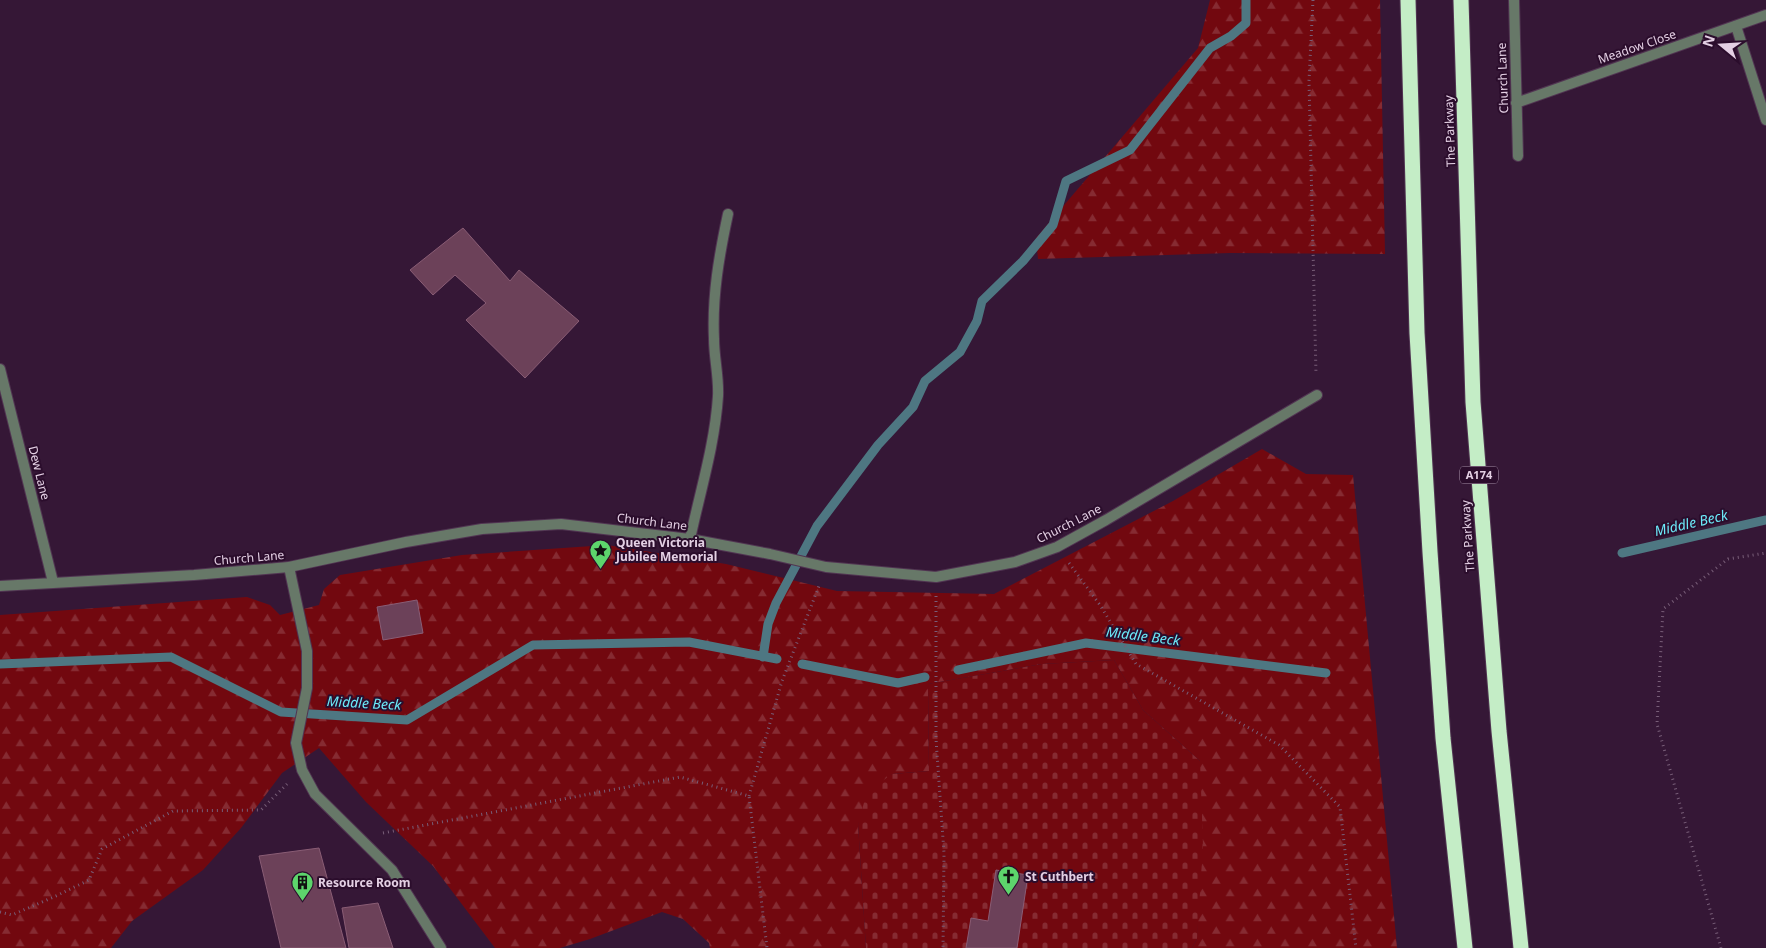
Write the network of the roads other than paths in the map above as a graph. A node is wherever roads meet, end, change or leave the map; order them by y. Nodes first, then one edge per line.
1 (1408, 0) edge
2 (1461, 0) edge
3 (1514, 0) edge
4 (1766, 15) edge
5 (1736, 26) junction
6 (1516, 103) junction
7 (1766, 120) edge
8 (1518, 156) dead end
9 (728, 214) dead end
10 (0, 369) edge
11 (1317, 395) road end
12 (690, 539) junction
13 (289, 567) junction
14 (53, 582) junction
15 (0, 586) edge
16 (441, 948) edge
17 (1465, 948) edge
18 (1521, 948) edge

1 - 17 highway
2 - 18 highway, The Parkway / A174
3 - 6 street, Church Lane
4 - 5 street, Meadow Close
5 - 6 street, Meadow Close
5 - 7 street
6 - 8 street, Church Lane
9 - 12 street
10 - 14 street, Dew Lane
11 - 12 street, Church Lane
12 - 13 street, Church Lane
13 - 14 street, Church Lane
13 - 16 street
14 - 15 street, Church Lane

